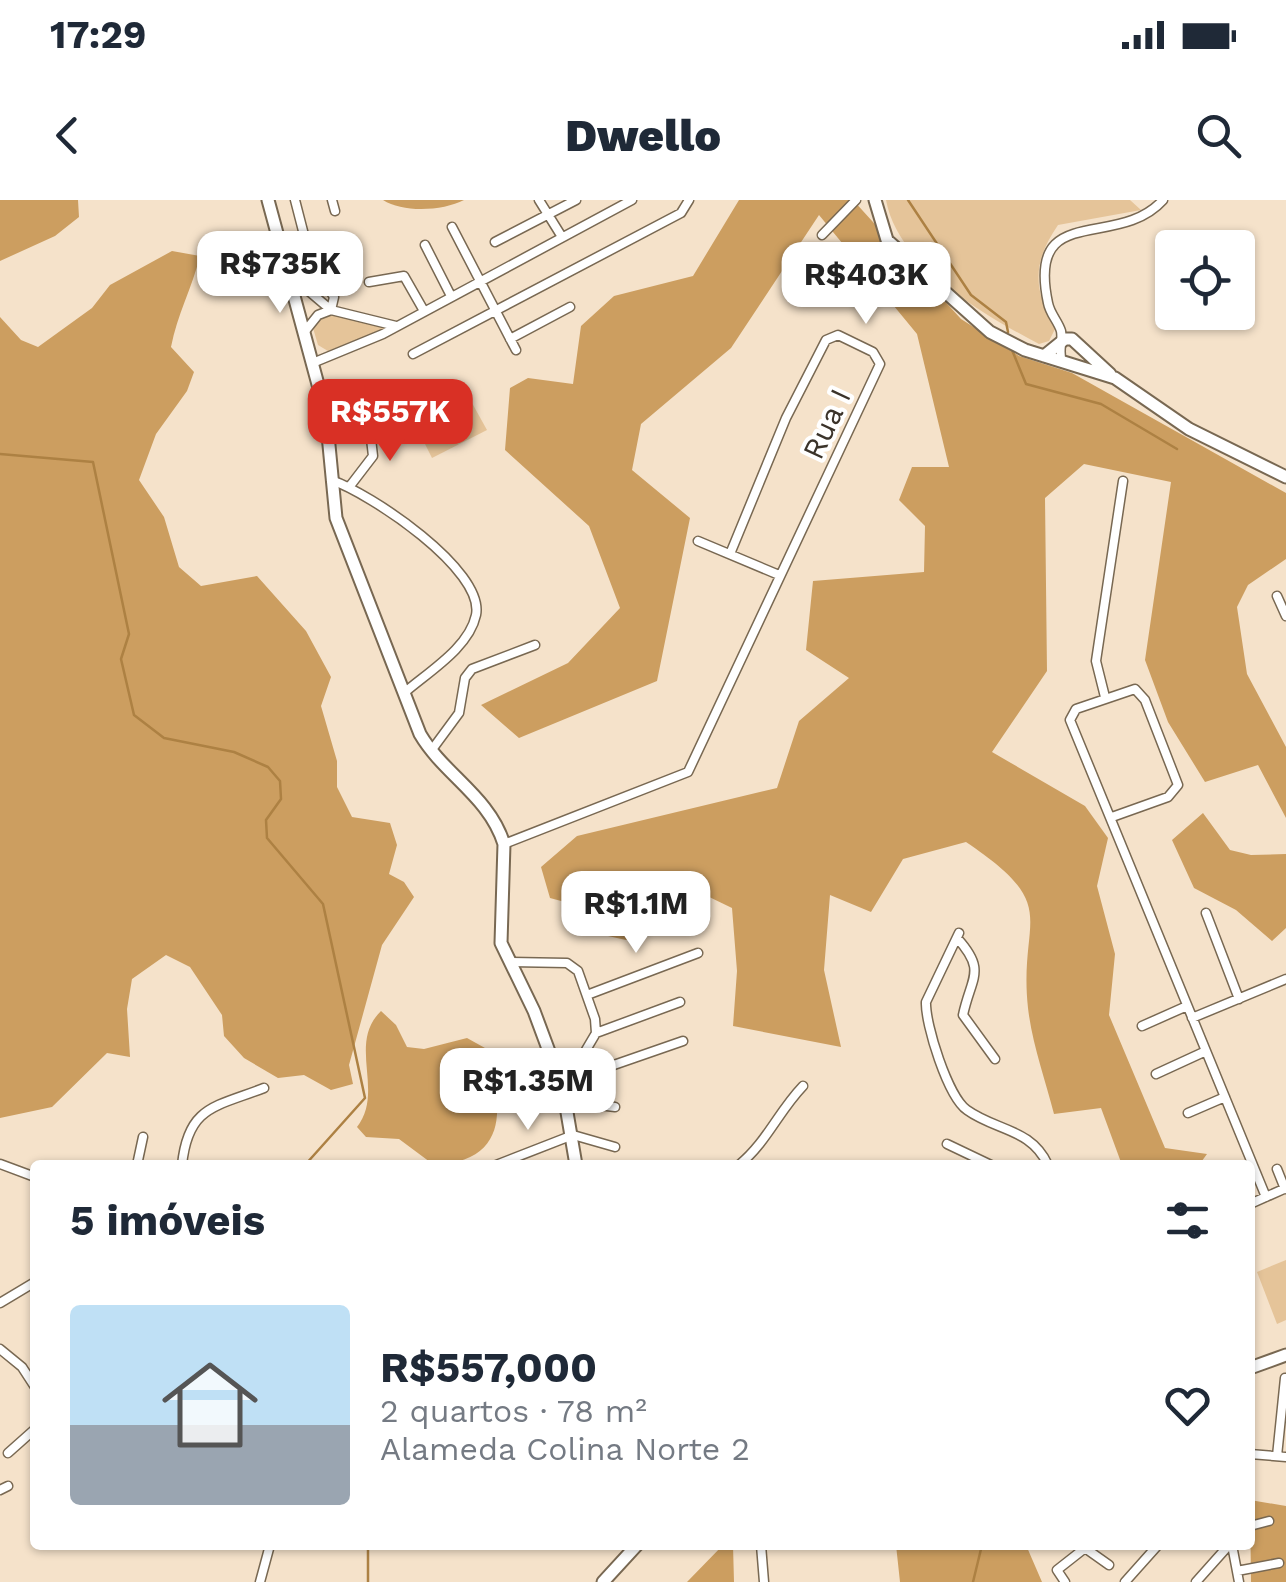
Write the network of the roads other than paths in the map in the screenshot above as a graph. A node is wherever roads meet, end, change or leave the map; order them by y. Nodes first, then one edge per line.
1 (268, 200) edge
2 (295, 200) edge
3 (332, 200) edge
4 (539, 200) edge
5 (576, 200) edge
6 (632, 200) edge
7 (689, 200) edge
8 (856, 200) edge
9 (875, 200) edge
10 (1163, 200) edge
11 (335, 211) dead end
12 (550, 216) junction
13 (452, 227) dead end
14 (822, 234) dead end
15 (562, 237) junction
16 (495, 242) dead end
17 (424, 245) dead end
18 (288, 272) junction
19 (481, 280) junction
20 (369, 282) dead end
21 (451, 296) junction
22 (570, 307) dead end
23 (331, 310) junction
24 (496, 310) junction
25 (424, 311) junction
26 (1057, 321) junction
27 (396, 326) junction
28 (306, 330) junction
29 (510, 339) junction
30 (1061, 342) junction
31 (1077, 342) junction
32 (516, 350) dead end
33 (413, 354) dead end
34 (1044, 356) junction
35 (314, 362) junction
36 (1067, 363) junction
37 (1115, 378) junction
38 (370, 430) dead end
39 (1286, 477) edge
40 (332, 480) junction
41 (1123, 481) dead end
42 (350, 486) junction
43 (698, 542) dead end
44 (730, 554) junction
45 (779, 575) junction
46 (1277, 596) dead end
47 (1286, 616) edge
48 (535, 645) dead end
49 (404, 692) junction
50 (1105, 697) junction
51 (430, 751) junction
52 (1112, 818) junction
53 (504, 844) junction
54 (1206, 914) dead end
55 (698, 953) dead end
56 (507, 962) junction
57 (1286, 979) edge
58 (588, 995) junction
59 (1239, 999) junction
60 (680, 1002) dead end
61 (1187, 1006) junction
62 (1192, 1018) junction
63 (1142, 1026) dead end
64 (596, 1033) junction
65 (683, 1041) dead end
66 (1206, 1052) junction
67 (996, 1059) dead end
68 (580, 1062) junction
69 (1156, 1074) dead end
70 (803, 1086) dead end
71 (264, 1088) dead end
72 (564, 1095) junction
73 (1225, 1096) junction
74 (615, 1106) dead end
75 (1188, 1113) dead end
76 (574, 1135) junction
77 (143, 1137) dead end
78 (946, 1144) dead end
79 (615, 1147) dead end
80 (138, 1160) edge
81 (183, 1160) edge
82 (509, 1160) edge
83 (576, 1160) edge
84 (744, 1160) edge
85 (981, 1160) edge
86 (1045, 1160) edge
87 (1251, 1160) edge
88 (0, 1164) edge
89 (1277, 1169) dead end
90 (1255, 1170) edge
91 (30, 1174) edge
92 (1286, 1189) edge
93 (1266, 1197) junction
94 (1255, 1202) edge
95 (30, 1285) edge
96 (0, 1303) edge
97 (0, 1349) edge
98 (1286, 1355) edge
99 (1255, 1366) edge
100 (1286, 1378) edge
101 (30, 1380) edge
102 (30, 1433) edge
103 (8, 1453) dead end
104 (1255, 1454) edge
105 (1282, 1457) edge
106 (1269, 1521) dead end
107 (1255, 1525) edge
108 (269, 1550) edge
109 (632, 1550) edge
110 (762, 1550) edge
111 (1081, 1550) edge
112 (1087, 1550) edge
113 (1150, 1550) edge
114 (1225, 1550) edge
115 (1231, 1550) edge
116 (1279, 1563) dead end
117 (1108, 1565) dead end
118 (1237, 1571) junction
119 (260, 1582) edge
120 (603, 1582) edge
121 (764, 1582) edge
122 (1065, 1582) edge
123 (1125, 1582) edge
124 (1196, 1582) edge
125 (1240, 1582) edge

1 - 18 main road
2 - 23 street
3 - 11 street
4 - 12 street
5 - 12 street
6 - 15 street
7 - 24 street
8 - 14 street
9 - 34 main road
10 - 26 street
12 - 15 street
12 - 16 street
13 - 19 street
15 - 19 street
17 - 21 street
18 - 23 street
18 - 28 main road
19 - 21 street
19 - 24 street
20 - 25 street
21 - 25 street
22 - 29 street
23 - 27 street
23 - 28 street
24 - 29 street
24 - 33 street
25 - 27 street
26 - 30 street
26 - 31 street
27 - 35 street
28 - 35 main road
29 - 32 street
30 - 31 main road
30 - 34 main road
30 - 36 street
31 - 36 street
31 - 37 main road
34 - 36 main road
35 - 40 main road
36 - 37 main road
37 - 39 main road
38 - 42 street
40 - 42 street
40 - 49 main road
41 - 50 street
42 - 49 street
43 - 44 street
44 - 45 street
44 - 45 street, Rua I
45 - 53 street, Rua I
46 - 47 street
48 - 51 street
49 - 51 main road
50 - 52 street
50 - 52 street
51 - 53 main road
52 - 61 street
53 - 56 main road
54 - 59 street
55 - 58 street
56 - 58 street
56 - 72 main road
57 - 59 street
58 - 64 street
59 - 62 street
60 - 64 street
61 - 62 street
61 - 63 street
62 - 66 street
64 - 68 street
65 - 68 street
66 - 69 street
66 - 73 street
67 - 86 street
68 - 72 street
70 - 84 street
71 - 81 street
72 - 74 street
72 - 76 main road
73 - 75 street
73 - 87 street
76 - 79 street
76 - 82 street
76 - 83 main road
77 - 80 street
78 - 85 street
88 - 91 street
89 - 92 street
90 - 93 street
92 - 93 street
93 - 94 street
95 - 96 street
97 - 101 street
98 - 99 main road
100 - 105 street
102 - 103 street
104 - 105 street
106 - 107 street
108 - 119 street
109 - 120 main road
110 - 121 street
111 - 122 street
112 - 117 street
113 - 123 street
114 - 124 street
115 - 118 street
116 - 118 street
118 - 125 street

